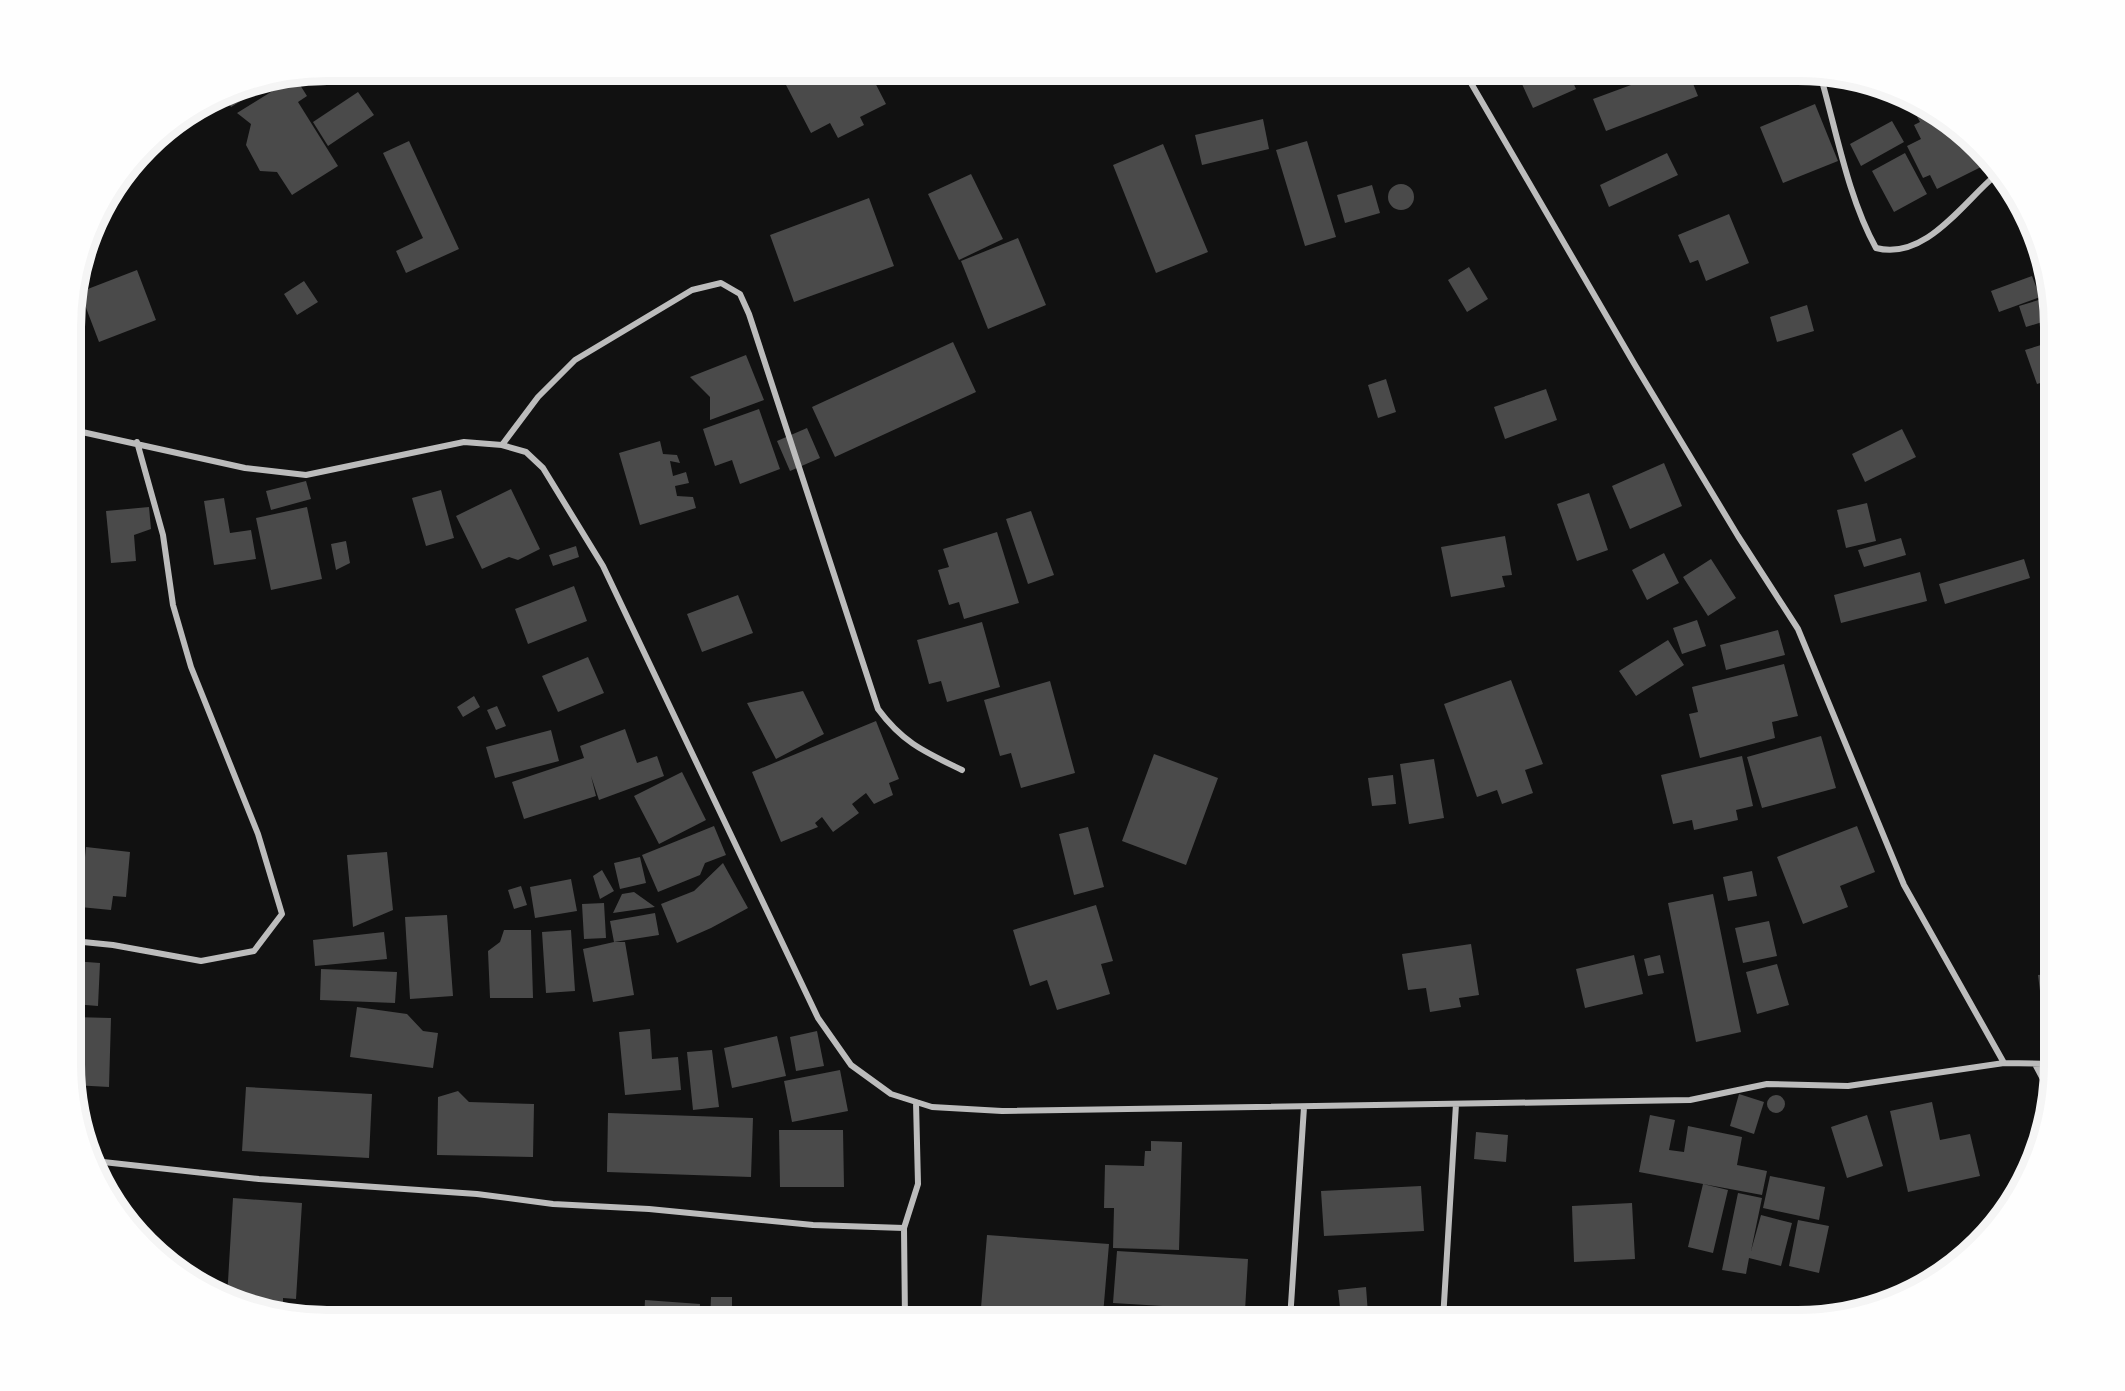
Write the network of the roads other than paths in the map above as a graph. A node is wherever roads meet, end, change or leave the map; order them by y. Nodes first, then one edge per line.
1 (1471, 81) edge
2 (1822, 83) edge
3 (1994, 178) edge
4 (81, 432) edge
5 (137, 442) junction
6 (502, 445) junction
7 (962, 770) dead end
8 (81, 942) edge
9 (2004, 1063) junction
10 (2035, 1064) junction
11 (2044, 1064) edge
12 (2043, 1079) edge
13 (916, 1102) junction
14 (1456, 1104) junction
15 (1304, 1107) junction
16 (102, 1162) edge
17 (904, 1228) junction
18 (905, 1310) edge
19 (1291, 1310) edge
20 (1444, 1310) edge

1 - 9 street
2 - 3 street
4 - 5 street
5 - 6 street
5 - 8 street
6 - 7 street
6 - 13 street
9 - 10 street
9 - 14 street
10 - 11 street
10 - 12 street
13 - 15 street
13 - 17 street
14 - 15 street
14 - 20 street
15 - 19 street
16 - 17 street
17 - 18 street

